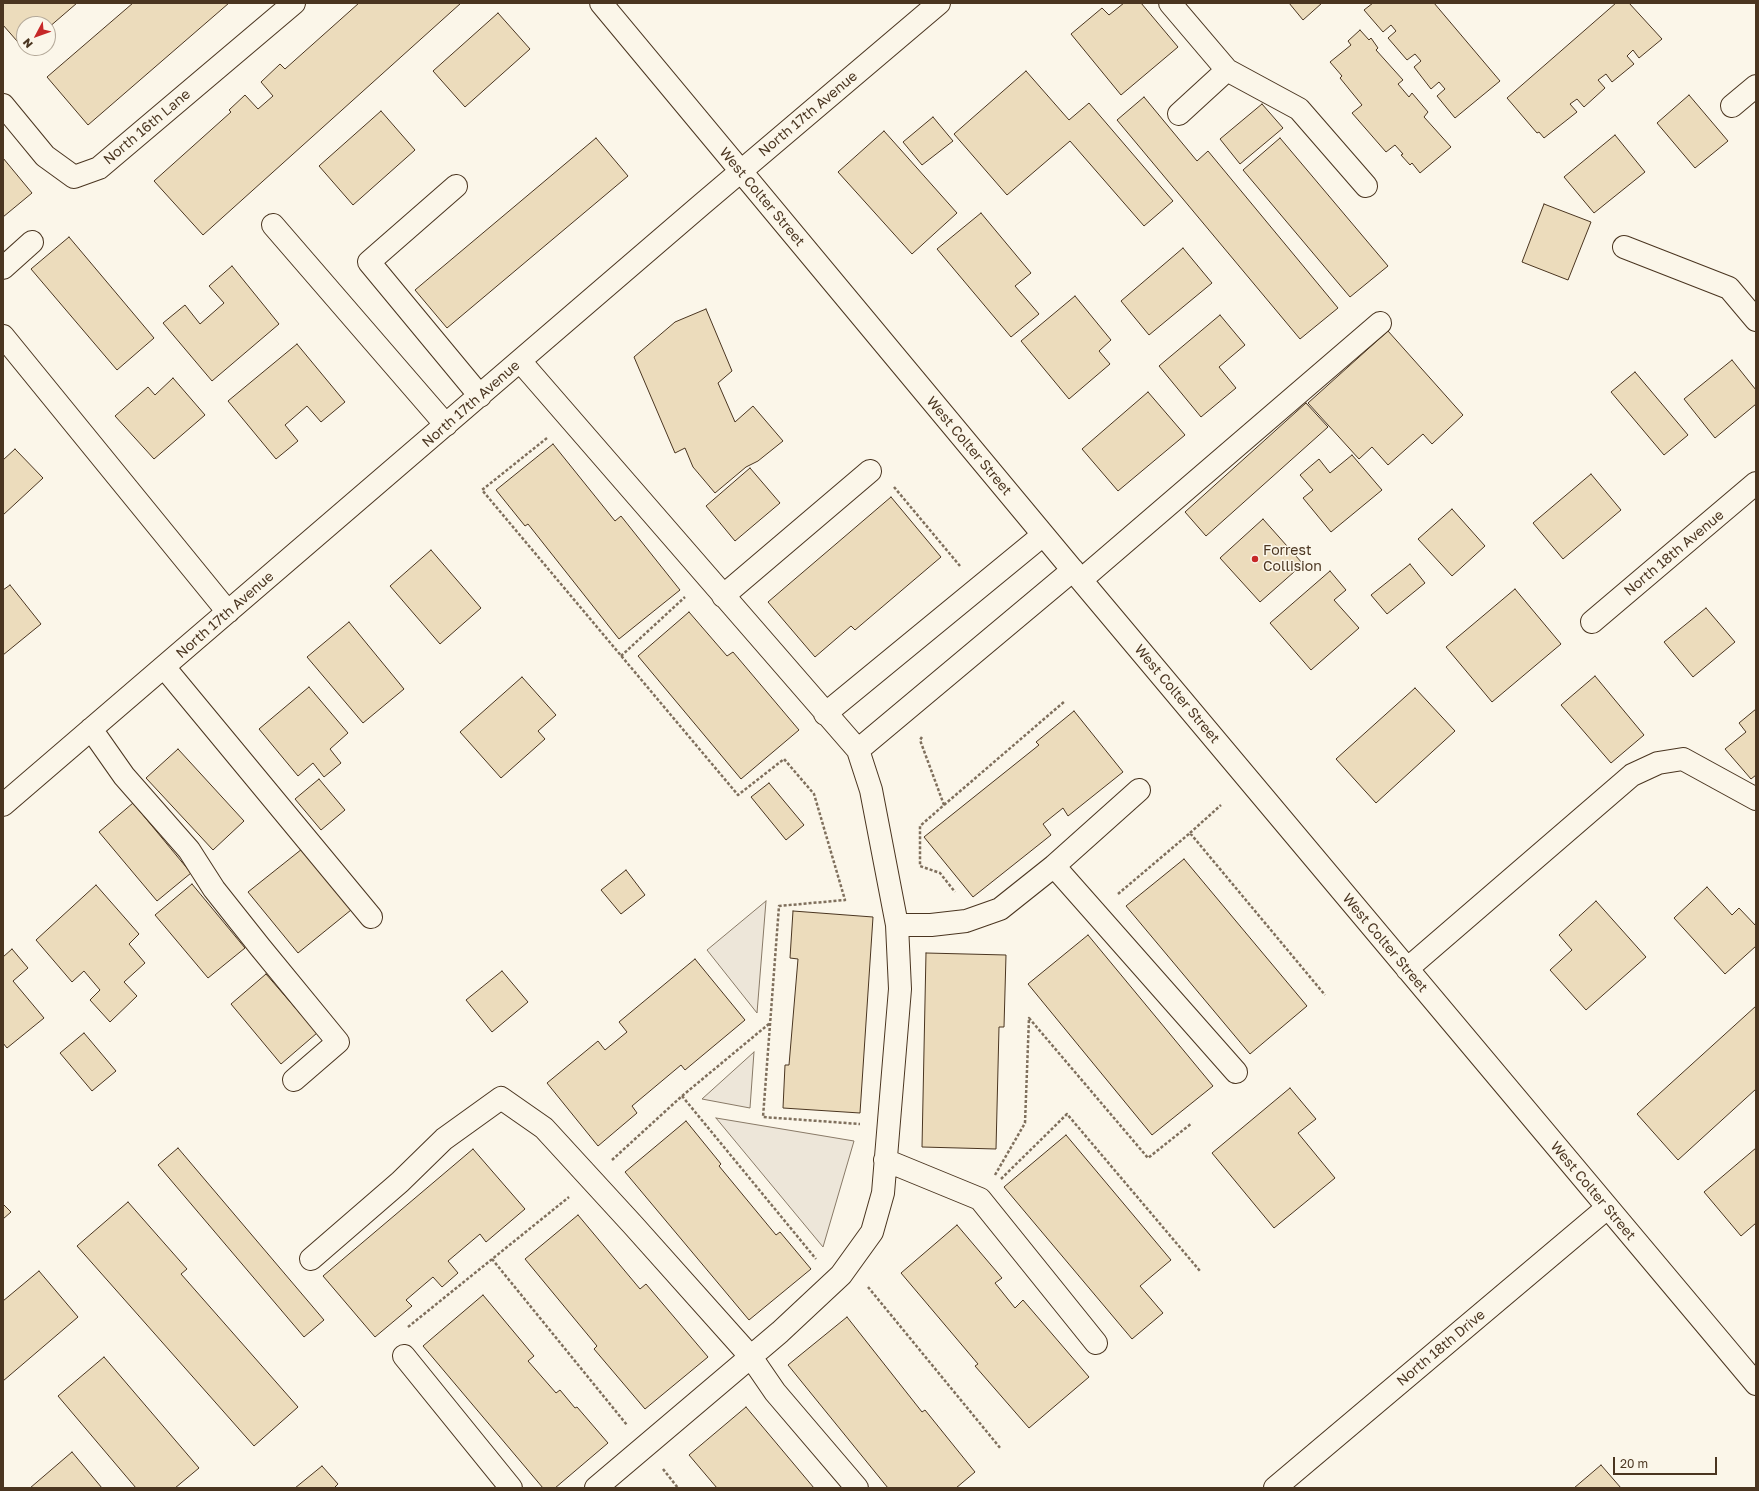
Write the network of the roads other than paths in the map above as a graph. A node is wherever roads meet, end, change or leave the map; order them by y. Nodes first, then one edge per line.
1 (294, 3) edge
2 (601, 3) edge
3 (939, 3) edge
4 (1170, 3) edge
5 (1227, 70) junction
6 (1756, 86) edge
7 (3, 105) edge
8 (1732, 106) dead end
9 (1179, 114) dead end
10 (740, 171) junction
11 (456, 186) dead end
12 (1366, 186) dead end
13 (274, 225) dead end
14 (32, 242) dead end
15 (1624, 247) dead end
16 (3, 268) edge
17 (1756, 320) edge
18 (1380, 324) dead end
19 (3, 336) edge
20 (520, 361) junction
21 (480, 396) junction
22 (446, 425) junction
23 (870, 471) dead end
24 (1756, 483) edge
25 (1043, 535) junction
26 (1077, 575) junction
27 (723, 596) junction
28 (228, 612) junction
29 (1592, 622) dead end
30 (164, 667) junction
31 (825, 714) junction
32 (91, 729) junction
33 (858, 750) junction
34 (1139, 790) dead end
35 (1756, 799) edge
36 (3, 805) edge
37 (1054, 866) junction
38 (371, 917) dead end
39 (897, 925) junction
40 (1407, 969) junction
41 (1236, 1072) dead end
42 (294, 1080) dead end
43 (885, 1160) junction
44 (1607, 1208) junction
45 (311, 1259) dead end
46 (1096, 1342) dead end
47 (404, 1356) dead end
48 (751, 1357) junction
49 (1756, 1384) edge
50 (511, 1488) edge
51 (596, 1488) edge
52 (857, 1488) edge
53 (1275, 1488) edge

1 - 7 street, North 16th Lane
2 - 10 street, West Colter Street
3 - 10 street, North 17th Avenue
4 - 5 street
5 - 9 street
5 - 12 street
6 - 8 street
10 - 20 street, North 17th Avenue
10 - 25 street, West Colter Street
11 - 21 street
13 - 22 street
14 - 16 street
15 - 17 street
18 - 26 street
19 - 28 street
20 - 21 street, North 17th Avenue
20 - 27 street
21 - 22 street, North 17th Avenue
22 - 28 street, North 17th Avenue
23 - 27 street
24 - 29 street, North 18th Avenue
25 - 26 street, West Colter Street
25 - 31 street
26 - 33 street
26 - 40 street, West Colter Street
27 - 31 street
28 - 30 street, North 17th Avenue
30 - 32 street, North 17th Avenue
30 - 38 street
31 - 33 street
32 - 36 street, North 17th Avenue
32 - 42 street
33 - 39 street
34 - 37 street
35 - 40 street
37 - 39 street
37 - 41 street
39 - 43 street
40 - 44 street, West Colter Street
43 - 46 street
43 - 48 street
44 - 49 street, West Colter Street
44 - 53 street, North 18th Drive
45 - 48 street
47 - 50 street
48 - 51 street
48 - 52 street

